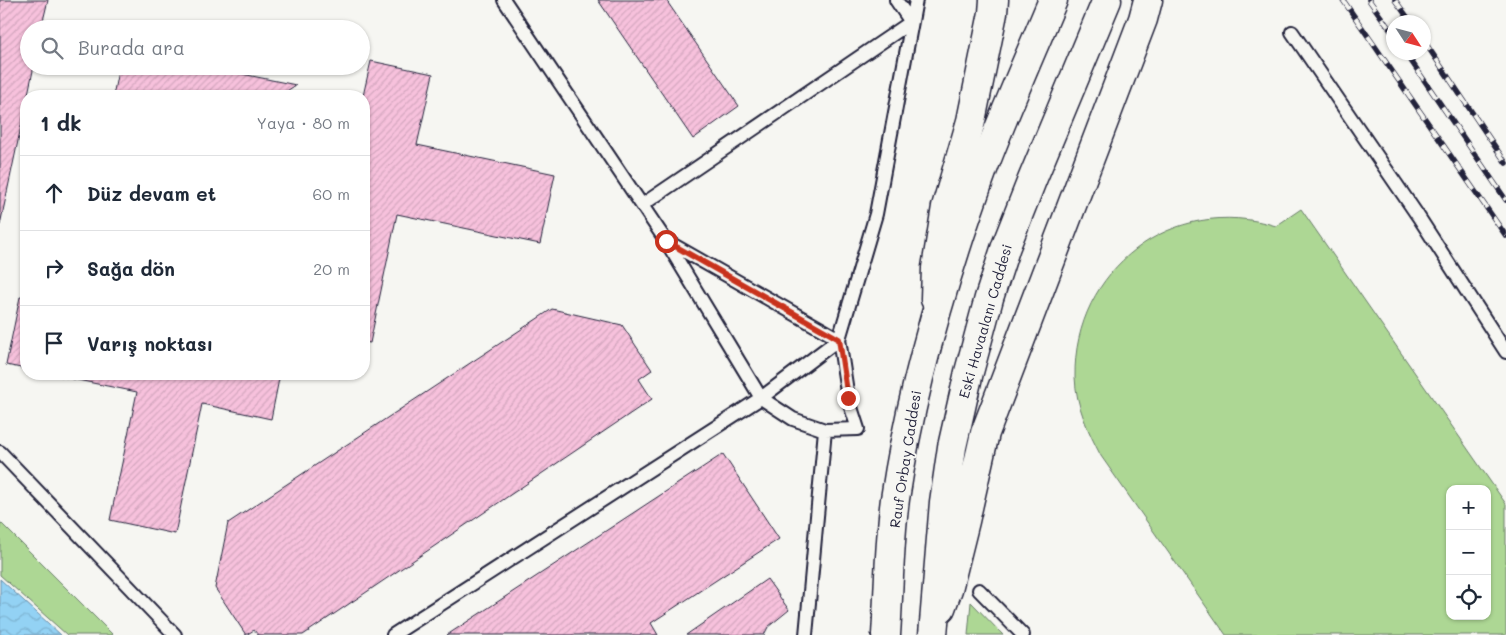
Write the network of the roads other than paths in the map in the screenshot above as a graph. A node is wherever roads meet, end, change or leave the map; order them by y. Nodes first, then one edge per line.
1 (504, 0) edge
2 (896, 0) edge
3 (916, 0) edge
4 (994, 0) edge
5 (1053, 0) edge
6 (1107, 0) edge
7 (1148, 0) edge
8 (911, 22) junction
9 (1292, 32) dead end
10 (642, 205) junction
11 (666, 241) junction
12 (935, 315) junction
13 (839, 339) junction
14 (1506, 352) edge
15 (761, 398) junction
16 (825, 430) junction
17 (0, 452) edge
18 (979, 590) dead end
19 (933, 632) edge
20 (175, 635) edge
21 (393, 635) edge
22 (806, 635) edge
23 (886, 635) edge
24 (1023, 635) edge

1 - 10 lane
2 - 8 lane
3 - 8 lane
4 - 12 main road
5 - 12 main road
6 - 19 main road, Eski Havaalanı Caddesi
7 - 19 main road
8 - 10 lane
8 - 13 lane
9 - 14 lane
10 - 11 lane
11 - 13 lane
11 - 15 lane
12 - 23 main road, Rauf Orbay Caddesi
13 - 15 lane
13 - 16 lane
15 - 16 lane
15 - 21 lane
16 - 22 lane
17 - 20 lane
18 - 24 lane

